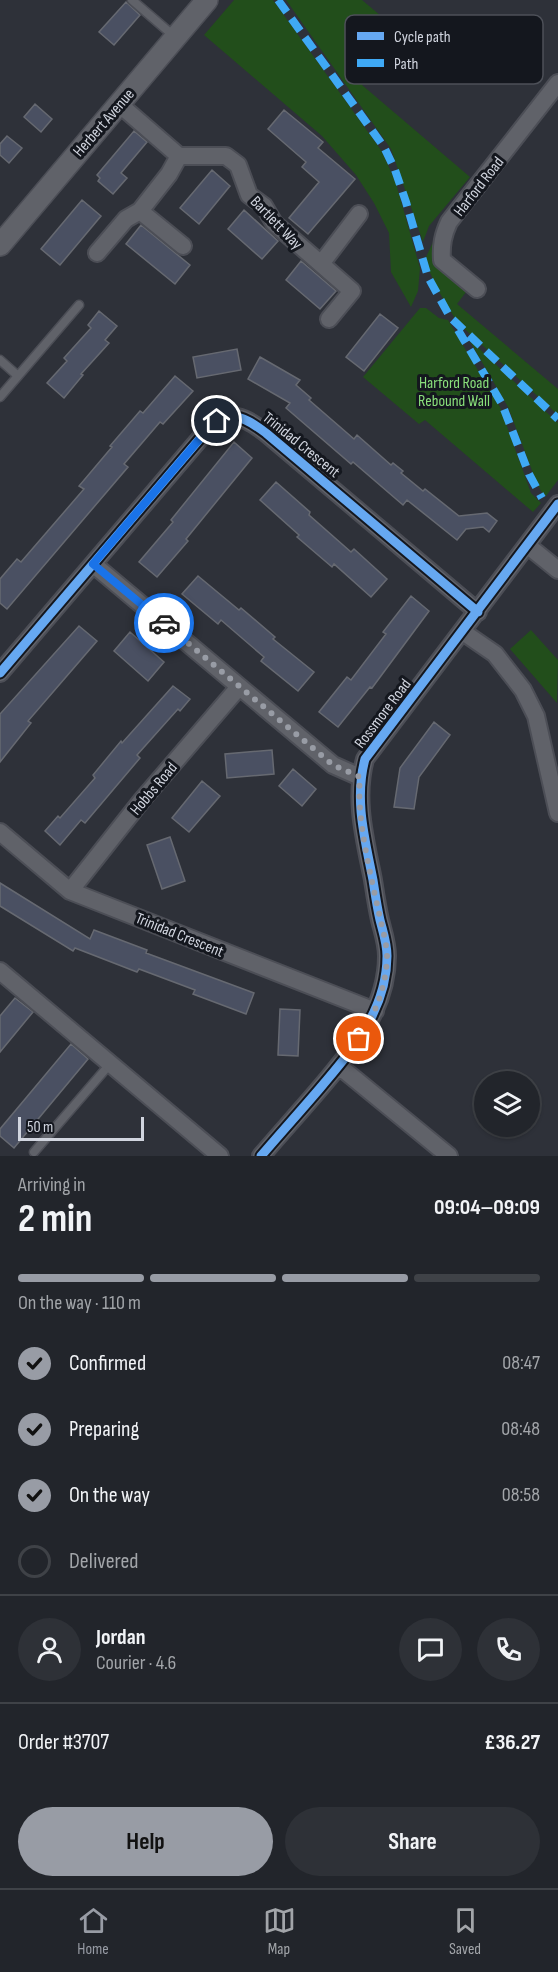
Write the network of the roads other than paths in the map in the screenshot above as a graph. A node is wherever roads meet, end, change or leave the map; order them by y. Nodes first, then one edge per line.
1 (132, 0) edge
2 (207, 0) edge
3 (175, 38) junction
4 (558, 83) edge
5 (119, 104) junction
6 (179, 156) junction
7 (140, 211) junction
8 (359, 214) dead end
9 (0, 245) edge
10 (183, 246) dead end
11 (97, 253) dead end
12 (321, 264) junction
13 (477, 289) dead end
14 (79, 304) dead end
15 (329, 320) dead end
16 (0, 360) edge
17 (18, 376) junction
18 (0, 397) edge
19 (558, 504) edge
20 (527, 545) junction
21 (93, 564) junction
22 (558, 570) edge
23 (478, 612) junction
24 (463, 632) junction
25 (0, 674) edge
26 (239, 687) junction
27 (360, 777) junction
28 (558, 813) edge
29 (0, 832) edge
30 (70, 891) junction
31 (0, 971) edge
32 (375, 1011) junction
33 (110, 1064) junction
34 (339, 1066) junction
35 (34, 1152) dead end
36 (220, 1156) edge
37 (261, 1156) edge
38 (449, 1156) edge

1 - 3 lane
2 - 3 street, Herbert Avenue
3 - 5 street, Herbert Avenue
4 - 13 street, Harford Road
5 - 6 street
5 - 9 street, Herbert Avenue
6 - 7 street
6 - 12 street, Bartlett Way
7 - 10 street
7 - 11 street
8 - 12 street
12 - 15 street, Bartlett Way
14 - 17 lane
16 - 17 lane
17 - 18 lane
19 - 20 street, Rossmore Road
20 - 22 street
20 - 23 street, Rossmore Road
21 - 23 street, Trinidad Crescent
21 - 25 street, Trinidad Crescent
21 - 26 street
23 - 24 street, Rossmore Road
24 - 27 street, Rossmore Road
24 - 28 street
26 - 27 street
26 - 30 street, Hobbs Road
27 - 32 street, Rossmore Road
29 - 30 street, Trinidad Crescent
30 - 32 street, Trinidad Crescent
31 - 33 street
32 - 34 street, Rossmore Road
33 - 35 lane
33 - 36 street
34 - 37 street, Rossmore Road
34 - 38 street

